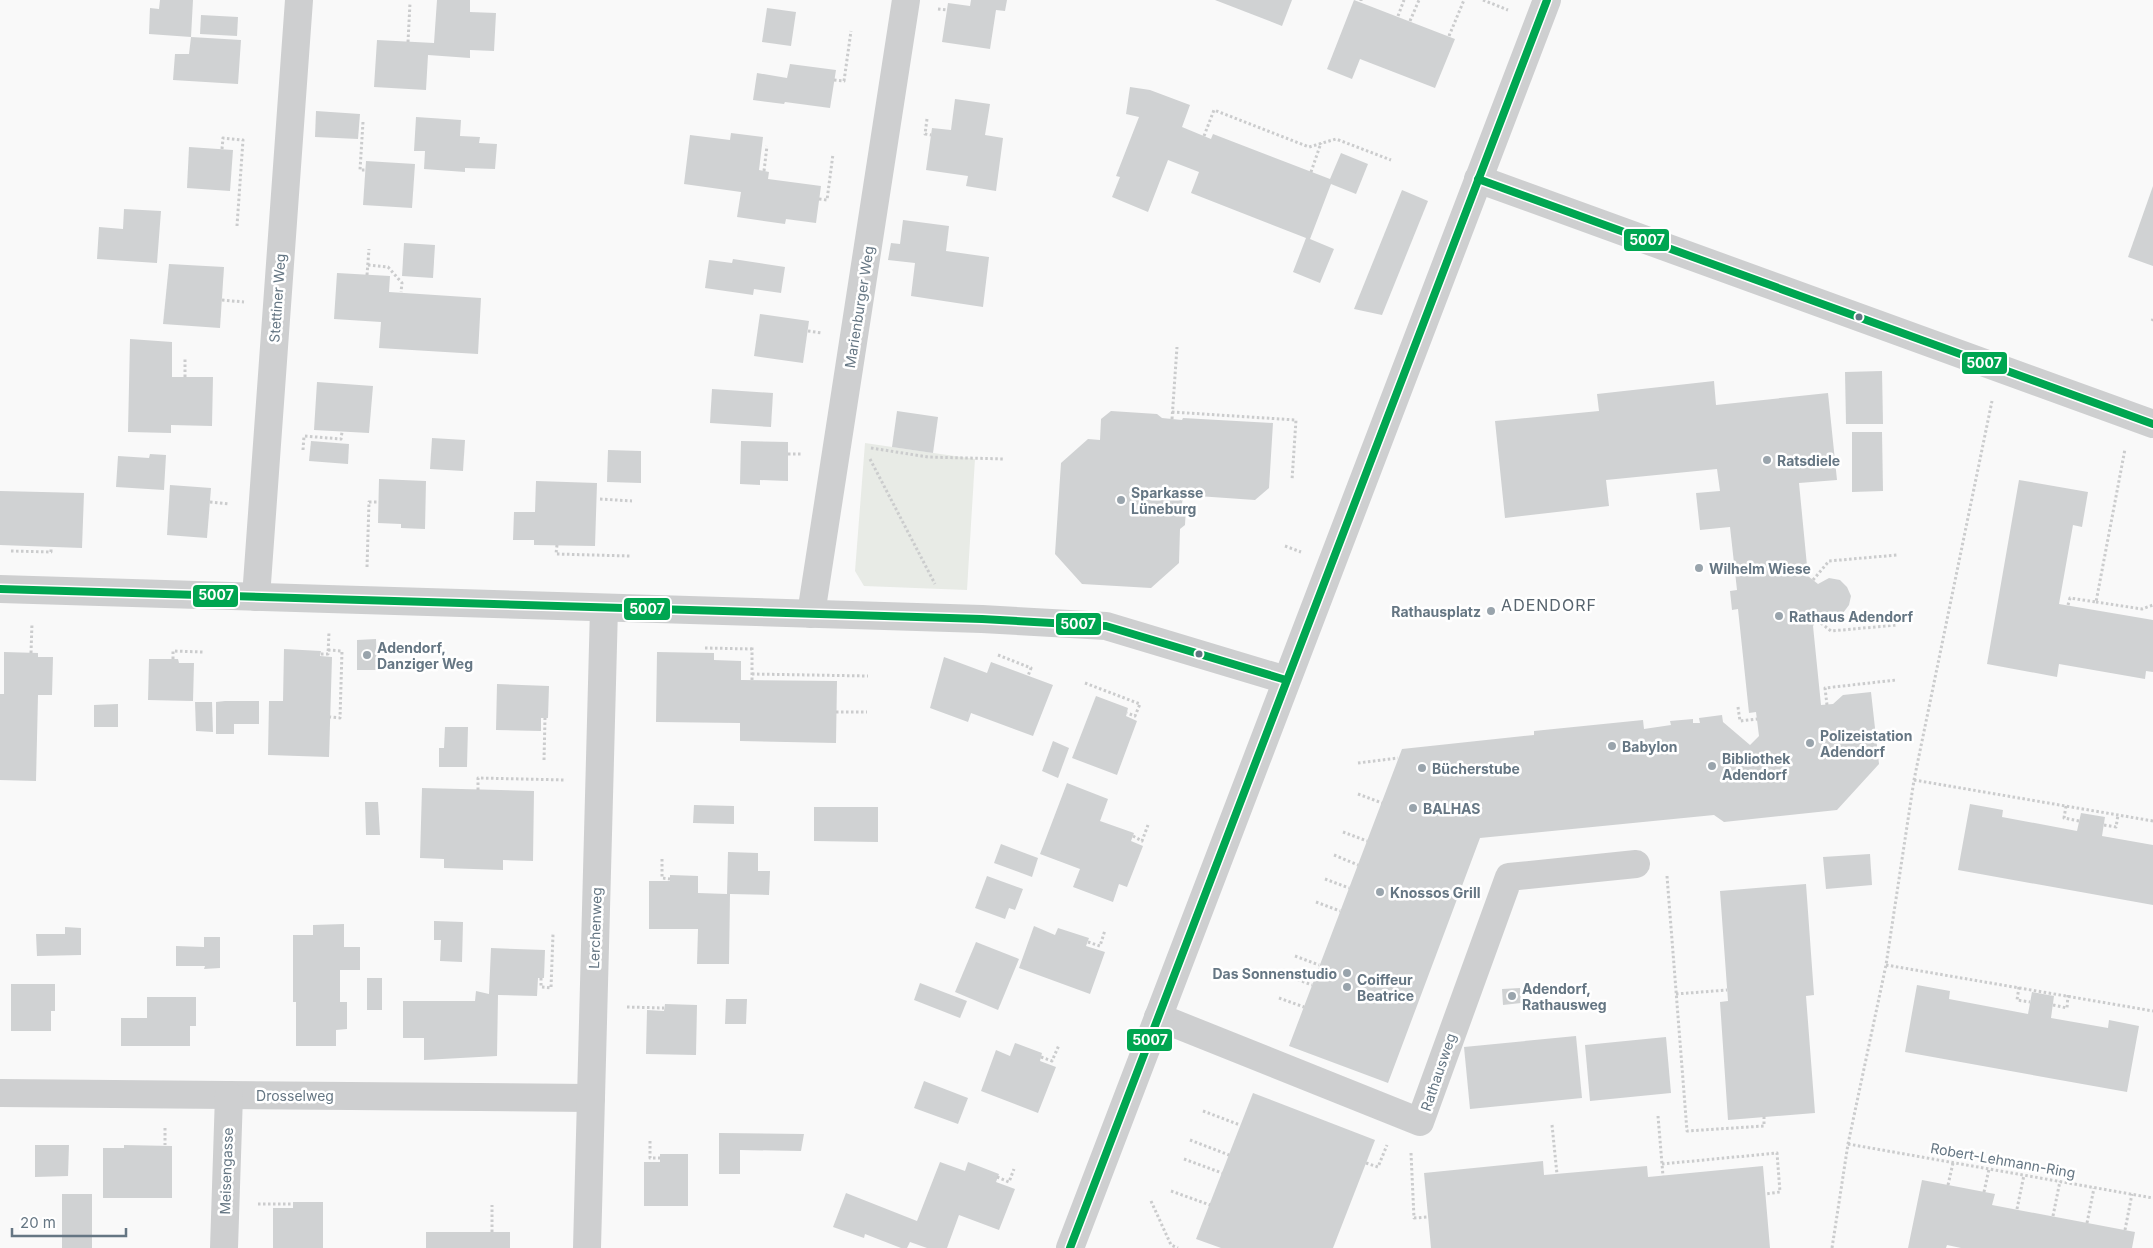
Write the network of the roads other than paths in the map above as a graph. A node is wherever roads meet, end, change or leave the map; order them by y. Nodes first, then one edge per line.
1 (299, 0) edge
2 (906, 0) edge
3 (1547, 0) edge
4 (1478, 179) junction
5 (2142, 420) edge
6 (0, 588) edge
7 (256, 597) junction
8 (604, 608) junction
9 (812, 614) junction
10 (1286, 680) junction
11 (1636, 864) dead end
12 (1158, 1017) junction
13 (0, 1093) edge
14 (229, 1095) junction
15 (591, 1098) junction
16 (224, 1248) edge
17 (587, 1248) edge
18 (1070, 1248) edge

1 - 7 street, Stettiner Weg
2 - 9 street, Marienburger Weg
3 - 4 street
4 - 5 street
4 - 10 street
6 - 7 street
7 - 8 street
8 - 9 street
8 - 15 street, Lerchenweg
9 - 10 street
10 - 12 street
11 - 12 street, Rathausweg
12 - 18 street
13 - 14 street, Drosselweg
14 - 15 street, Drosselweg
14 - 16 street, Meisengasse
15 - 17 street, Lerchenweg

